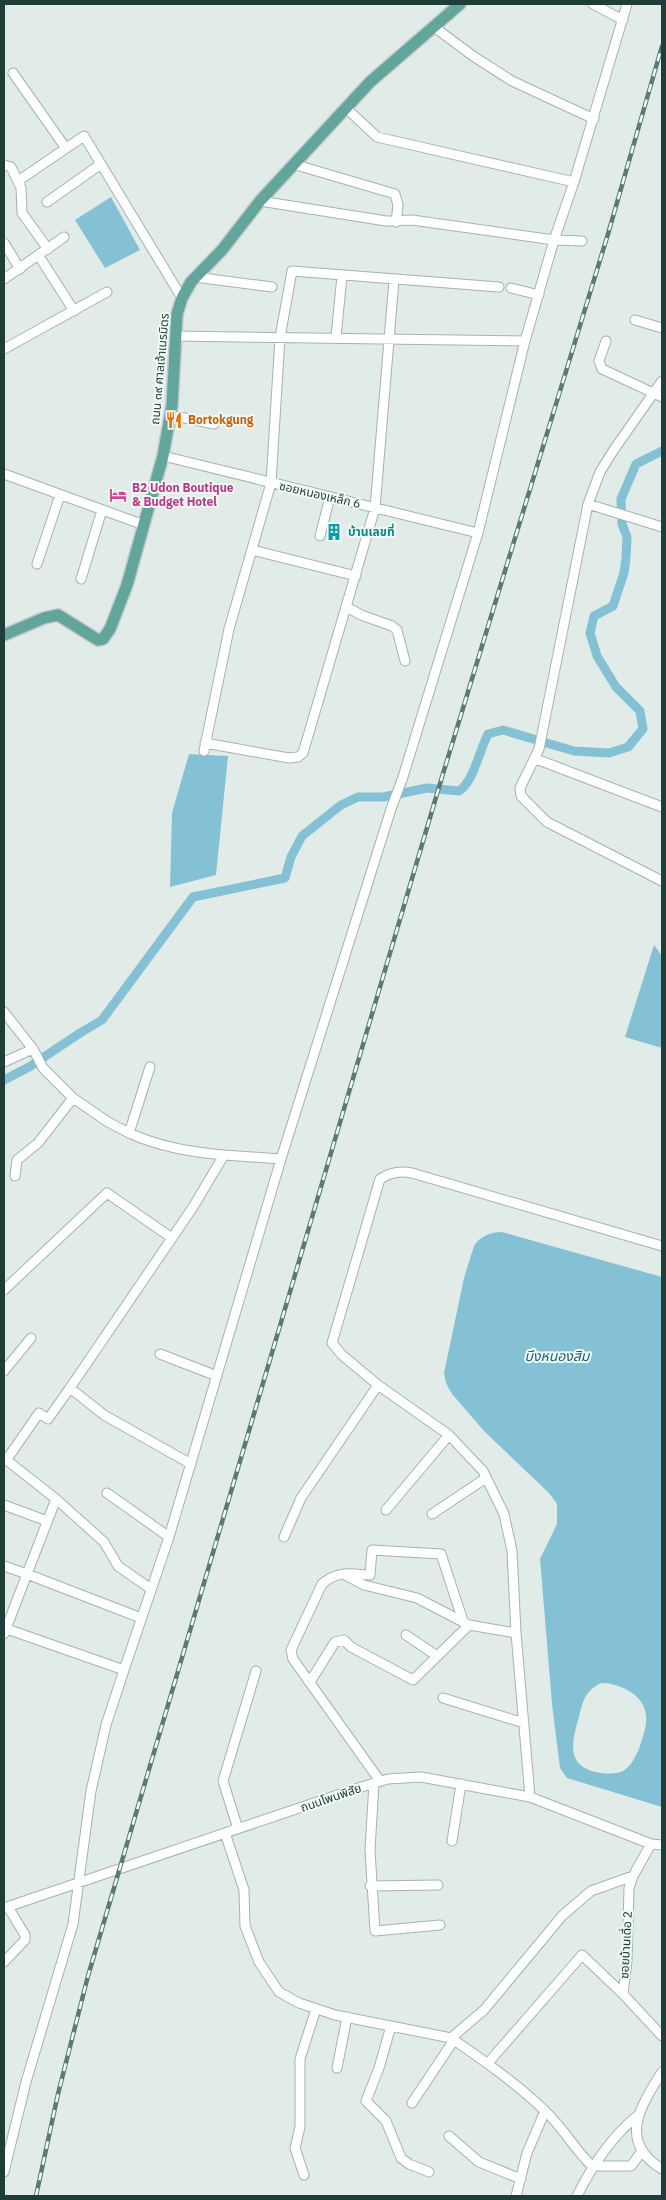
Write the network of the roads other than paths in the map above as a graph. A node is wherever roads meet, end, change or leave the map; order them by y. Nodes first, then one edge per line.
1 (460, 4) edge
2 (593, 4) edge
3 (627, 4) edge
4 (622, 20) junction
5 (434, 27) junction
6 (13, 73) dead end
7 (346, 108) junction
8 (594, 119) junction
9 (65, 147) junction
10 (101, 164) junction
11 (293, 164) junction
12 (4, 165) edge
13 (18, 181) junction
14 (574, 182) junction
15 (260, 201) junction
16 (47, 202) dead end
17 (396, 222) junction
18 (64, 237) dead end
19 (557, 240) junction
20 (582, 241) dead end
21 (4, 243) edge
22 (48, 248) junction
23 (39, 256) junction
24 (20, 269) junction
25 (342, 276) junction
26 (196, 277) junction
27 (4, 279) edge
28 (394, 280) junction
29 (272, 287) dead end
30 (499, 287) dead end
31 (511, 288) dead end
32 (107, 292) dead end
33 (538, 295) junction
34 (182, 298) junction
35 (74, 311) junction
36 (635, 320) dead end
37 (662, 328) edge
38 (175, 336) junction
39 (280, 337) junction
40 (336, 338) junction
41 (390, 338) junction
42 (525, 341) junction
43 (606, 341) dead end
44 (4, 349) edge
45 (662, 381) edge
46 (658, 395) edge
47 (170, 415) junction
48 (214, 424) dead end
49 (163, 456) junction
50 (4, 474) edge
51 (271, 483) junction
52 (60, 495) junction
53 (330, 497) junction
54 (588, 504) junction
55 (375, 508) junction
56 (102, 510) junction
57 (144, 525) junction
58 (662, 527) edge
59 (478, 533) junction
60 (320, 536) dead end
61 (252, 550) junction
62 (37, 564) dead end
63 (356, 576) junction
64 (81, 579) dead end
65 (347, 607) junction
66 (4, 635) edge
67 (405, 661) dead end
68 (536, 759) junction
69 (662, 807) edge
70 (662, 881) edge
71 (5, 1016) edge
72 (34, 1051) junction
73 (4, 1062) edge
74 (150, 1067) dead end
75 (73, 1098) junction
76 (129, 1133) junction
77 (224, 1155) junction
78 (281, 1159) junction
79 (15, 1176) dead end
80 (172, 1238) junction
81 (662, 1246) edge
82 (4, 1290) edge
83 (30, 1338) dead end
84 (160, 1354) dead end
85 (4, 1371) edge
86 (217, 1376) junction
87 (378, 1385) junction
88 (70, 1388) junction
89 (449, 1435) junction
90 (5, 1458) edge
91 (190, 1464) junction
92 (486, 1478) junction
93 (107, 1493) dead end
94 (56, 1499) junction
95 (4, 1505) edge
96 (386, 1510) dead end
97 (432, 1514) dead end
98 (47, 1521) junction
99 (284, 1537) dead end
100 (169, 1538) junction
101 (4, 1566) edge
102 (340, 1573) junction
103 (27, 1574) junction
104 (151, 1588) junction
105 (141, 1618) junction
106 (466, 1623) junction
107 (4, 1631) edge
108 (516, 1633) junction
109 (406, 1635) dead end
110 (437, 1656) junction
111 (124, 1670) junction
112 (256, 1671) dead end
113 (310, 1682) junction
114 (443, 1698) dead end
115 (524, 1723) junction
116 (377, 1782) junction
117 (461, 1784) junction
118 (530, 1797) junction
119 (238, 1829) junction
120 (225, 1833) junction
121 (452, 1841) dead end
122 (651, 1844) junction
123 (662, 1845) edge
124 (633, 1876) junction
125 (78, 1883) junction
126 (438, 1885) dead end
127 (370, 1886) junction
128 (6, 1908) edge
129 (440, 1925) dead end
130 (4, 1962) edge
131 (623, 1994) junction
132 (316, 2009) junction
133 (348, 2018) junction
134 (391, 2026) junction
135 (662, 2036) edge
136 (452, 2039) junction
137 (488, 2063) junction
138 (337, 2068) dead end
139 (662, 2072) edge
140 (412, 2103) dead end
141 (545, 2111) junction
142 (637, 2116) junction
143 (449, 2136) dead end
144 (642, 2151) junction
145 (592, 2166) junction
146 (662, 2169) edge
147 (4, 2172) edge
148 (429, 2172) dead end
149 (304, 2175) dead end
150 (521, 2179) junction
151 (516, 2196) edge
152 (577, 2196) edge

1 - 5 main road, ถนน ๓๙ ศาลเจ้าเนรมิตร
2 - 4 street
3 - 4 street
4 - 8 street
5 - 7 main road, ถนน ๓๙ ศาลเจ้าเนรมิตร
5 - 8 street
6 - 9 street
7 - 11 main road, ถนน ๓๙ ศาลเจ้าเนรมิตร
7 - 14 street
8 - 14 street
9 - 10 street
9 - 13 street
10 - 16 street
10 - 34 street
11 - 15 main road, ถนน ๓๙ ศาลเจ้าเนรมิตร
11 - 17 street
12 - 13 street
13 - 22 street
14 - 19 street
15 - 17 street
15 - 26 main road, ถนน ๓๙ ศาลเจ้าเนรมิตร
17 - 19 street
18 - 22 street
19 - 20 street
19 - 33 street
21 - 24 street
22 - 23 street
23 - 24 street
23 - 35 street
24 - 27 street
25 - 28 street
25 - 39 street
25 - 40 street
26 - 29 street
26 - 34 main road, ถนน ๓๙ ศาลเจ้าเนรมิตร
28 - 30 street
28 - 41 street
31 - 33 street
32 - 35 street
33 - 42 street
34 - 38 main road, ถนน ๓๙ ศาลเจ้าเนรมิตร
35 - 44 street
36 - 37 street
38 - 39 street
38 - 47 main road, ถนน ๓๙ ศาลเจ้าเนรมิตร
39 - 40 street
39 - 51 street
40 - 41 street
41 - 42 street
41 - 55 street
42 - 59 street
43 - 46 street
45 - 46 street
46 - 54 street
47 - 48 street
47 - 49 main road, ถนน ๓๙ ศาลเจ้าเนรมิตร
49 - 51 street, ซอยหนองเหล็ก 6
49 - 57 main road, ถนน ๓๙ ศาลเจ้าเนรมิตร
50 - 52 street
51 - 53 street, ซอยหนองเหล็ก 6
51 - 61 street
52 - 56 street
52 - 62 street
53 - 55 street, ซอยหนองเหล็ก 6
53 - 60 street
54 - 58 street
54 - 68 street
55 - 59 street, ซอยหนองเหล็ก 6
55 - 63 street
56 - 57 street
56 - 64 street
57 - 66 main road, ถนน ๓๙ ศาลเจ้าเนรมิตร
59 - 78 street
61 - 63 street
61 - 65 street
63 - 65 street
65 - 67 street
68 - 69 street
68 - 70 street
71 - 72 street
72 - 73 street
72 - 75 street
74 - 76 street
75 - 76 street
75 - 79 street
76 - 77 street
77 - 78 street
77 - 80 street
78 - 86 street
80 - 82 street
80 - 88 street
81 - 87 street
83 - 85 street
84 - 86 street
86 - 91 street
87 - 89 street
87 - 99 street
88 - 90 street
88 - 91 street
89 - 92 street
89 - 96 street
90 - 94 street
91 - 100 street
92 - 97 street
92 - 108 street
93 - 100 street
94 - 98 street
94 - 104 street
95 - 98 street
98 - 103 street
100 - 104 street
101 - 103 street
102 - 106 street
102 - 106 street
102 - 113 street
103 - 105 street
103 - 107 street
104 - 105 street
105 - 111 street
106 - 108 street
106 - 110 street
107 - 111 street
108 - 115 street
109 - 110 street
110 - 113 street
111 - 125 street
112 - 119 street
113 - 116 street
114 - 115 street
115 - 118 street
116 - 117 street, ถนนโพนพิสัย
116 - 119 street, ถนนโพนพิสัย
116 - 127 street
117 - 118 street, ถนนโพนพิสัย
117 - 121 street
118 - 122 street, ถนนโพนพิสัย
119 - 120 street, ถนนโพนพิสัย
120 - 125 street, ถนนโพนพิสัย
120 - 132 street
122 - 123 street, ถนนโพนพิสัย
122 - 124 street, ซอยบ้านเดื่อ 2
124 - 131 street, ซอยบ้านเดื่อ 2
124 - 136 street
125 - 128 street, ถนนโพนพิสัย
125 - 147 street
126 - 127 street
127 - 129 street
128 - 130 street
131 - 135 street, ซอยบ้านเดื่อ 2
131 - 137 street
132 - 133 street
132 - 149 street
133 - 134 street
133 - 138 street
134 - 136 street
134 - 148 street
136 - 137 street
136 - 140 street
137 - 141 street
139 - 142 street
141 - 145 street
141 - 150 street
142 - 144 street
142 - 145 street
143 - 150 street
144 - 145 street
144 - 146 street
145 - 152 street
150 - 151 street

